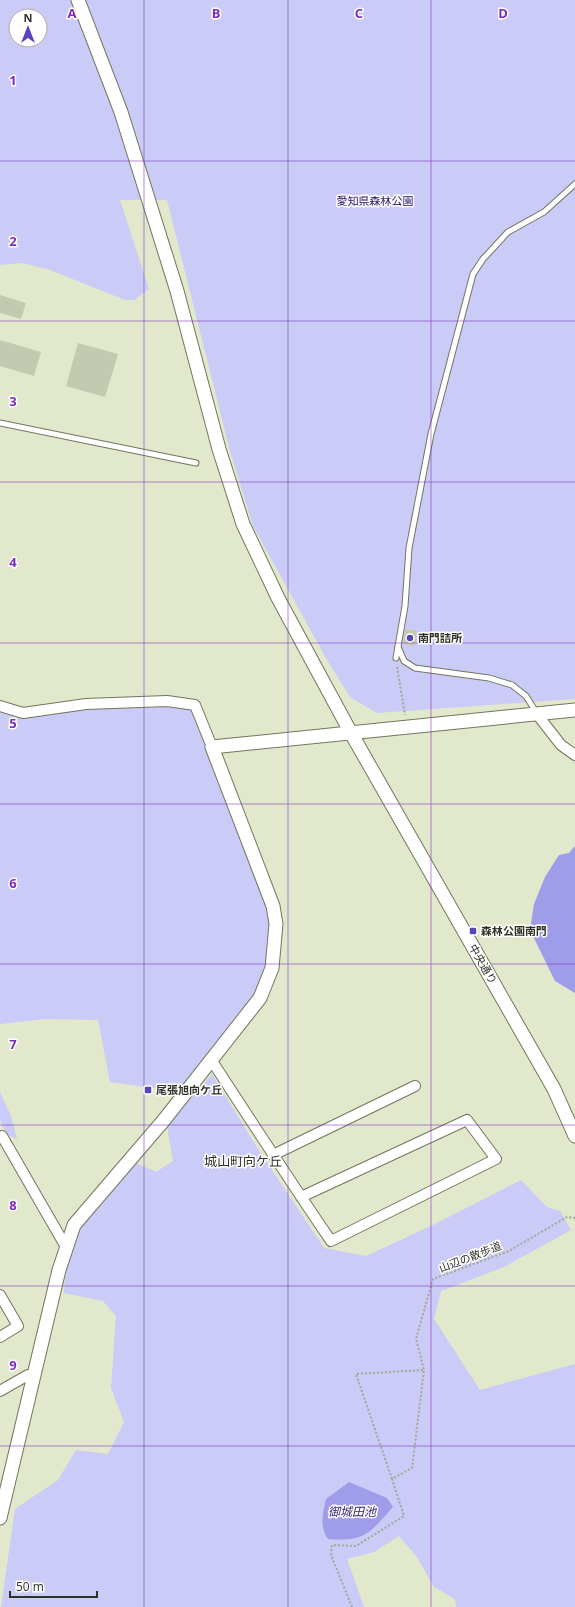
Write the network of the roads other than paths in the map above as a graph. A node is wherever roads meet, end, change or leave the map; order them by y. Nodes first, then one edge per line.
1 (78, 0) edge
2 (575, 184) edge
3 (0, 423) edge
4 (196, 463) dead end
5 (397, 646) junction
6 (396, 658) road end
7 (0, 706) edge
8 (575, 710) edge
9 (536, 713) junction
10 (351, 732) junction
11 (212, 747) junction
12 (575, 755) edge
13 (212, 1061) junction
14 (415, 1086) dead end
15 (1, 1135) edge
16 (575, 1136) edge
17 (273, 1155) junction
18 (301, 1197) junction
19 (66, 1246) junction
20 (0, 1295) edge
21 (0, 1337) edge
22 (34, 1378) junction
23 (0, 1391) edge
24 (0, 1516) edge

1 - 10 street, 中央通り
2 - 5 lane
3 - 4 lane
5 - 6 lane
5 - 9 lane
7 - 11 street
8 - 9 street
9 - 10 street
9 - 12 street
10 - 11 street
10 - 16 street, 中央通り
11 - 13 street
13 - 17 street
13 - 19 street
14 - 17 street
15 - 19 street
17 - 18 street
18 - 18 street
19 - 22 street
20 - 21 street
22 - 23 street
22 - 24 street

